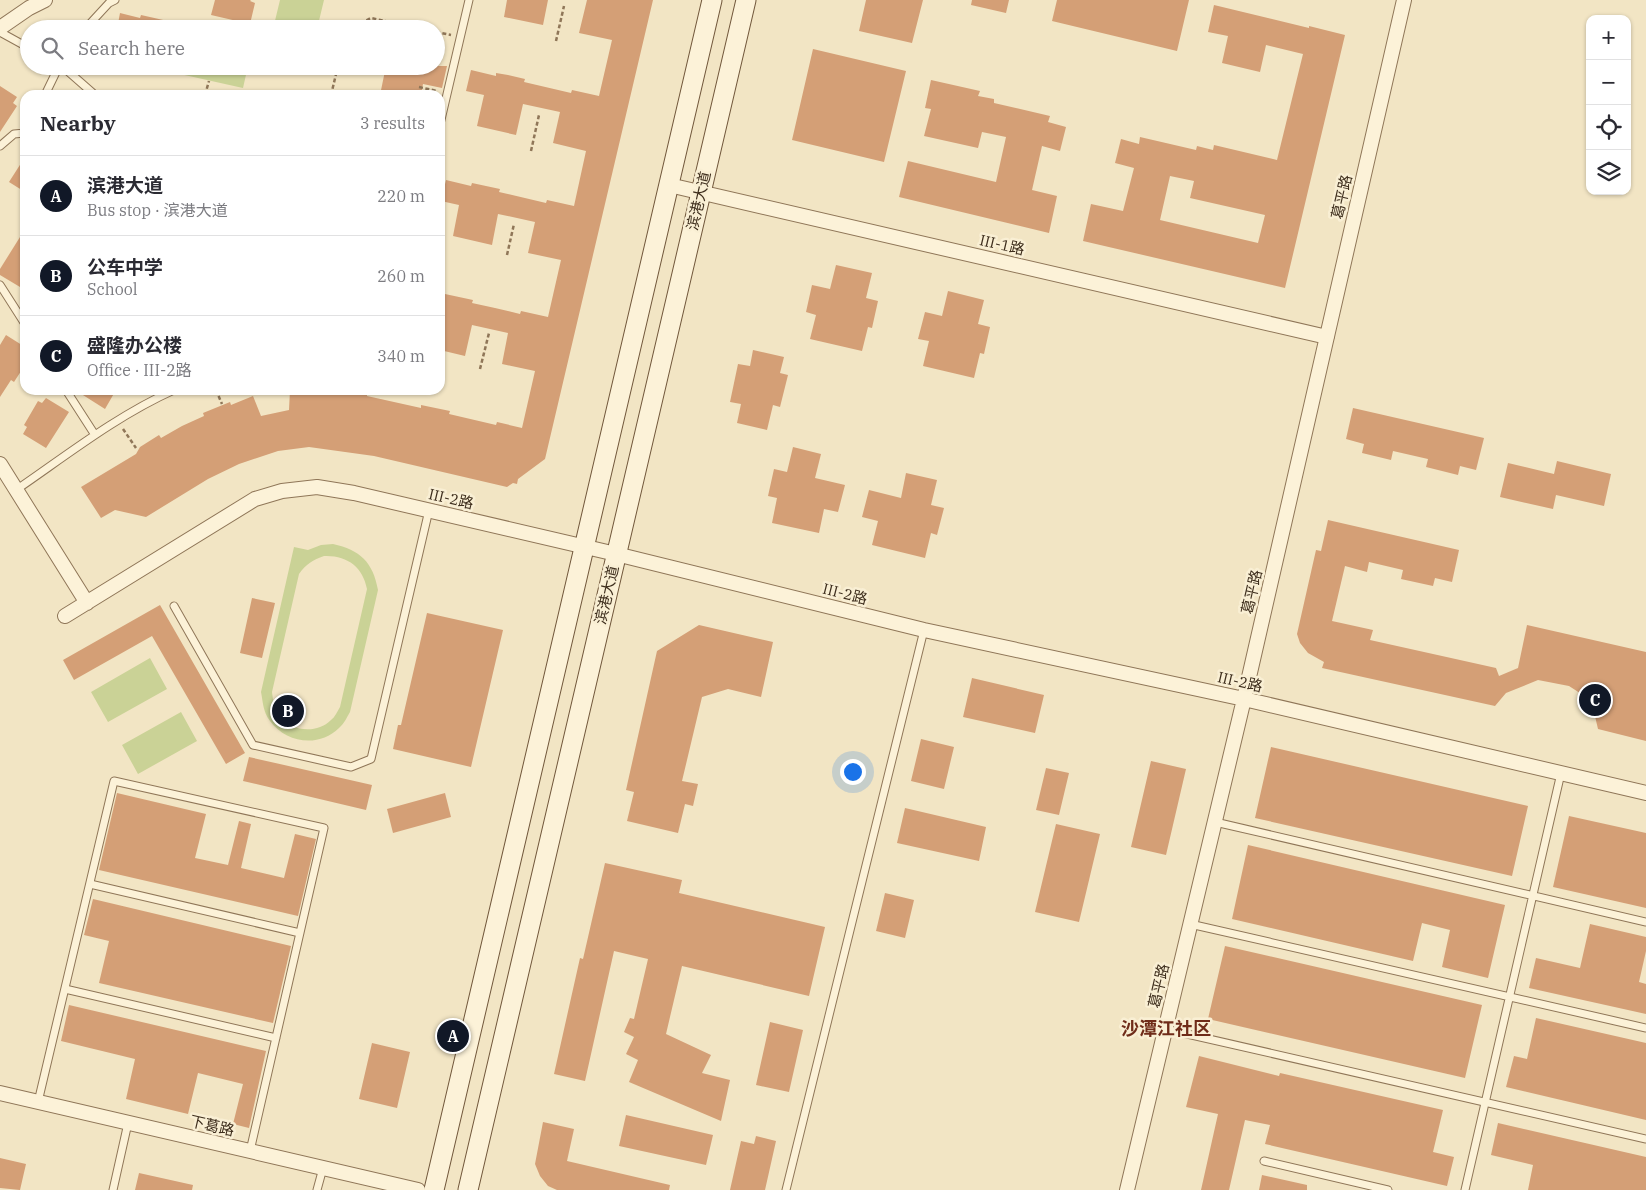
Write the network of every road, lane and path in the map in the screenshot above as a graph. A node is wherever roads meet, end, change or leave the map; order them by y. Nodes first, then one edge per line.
1 (45, 0) edge
2 (115, 0) edge
3 (468, 0) edge
4 (712, 0) edge
5 (746, 0) edge
6 (1404, 0) edge
7 (564, 6) dead end
8 (93, 20) edge
9 (367, 20) edge
10 (380, 20) edge
11 (0, 28) edge
12 (0, 32) edge
13 (445, 34) edge
14 (460, 37) junction
15 (556, 41) dead end
16 (20, 43) edge
17 (56, 75) edge
18 (72, 75) edge
19 (336, 75) edge
20 (209, 81) dead end
21 (419, 87) dead end
22 (48, 90) edge
23 (89, 90) edge
24 (207, 90) edge
25 (332, 90) edge
26 (433, 90) edge
27 (447, 93) joint
28 (445, 102) edge
29 (539, 114) dead end
30 (20, 133) edge
31 (0, 146) edge
32 (531, 151) dead end
33 (669, 185) junction
34 (701, 192) junction
35 (514, 224) dead end
36 (507, 255) dead end
37 (0, 285) edge
38 (20, 316) edge
39 (489, 333) dead end
40 (1327, 337) junction
41 (480, 369) dead end
42 (69, 395) edge
43 (163, 395) edge
44 (218, 395) edge
45 (222, 404) dead end
46 (119, 421) junction
47 (95, 435) junction
48 (136, 448) dead end
49 (0, 464) edge
50 (16, 490) junction
51 (429, 510) junction
52 (584, 546) junction
53 (616, 554) junction
54 (87, 603) junction
55 (174, 606) dead end
56 (65, 616) dead end
57 (924, 630) junction
58 (1244, 699) junction
59 (1561, 773) junction
60 (1646, 793) edge
61 (1214, 822) junction
62 (90, 884) junction
63 (1532, 896) junction
64 (1646, 922) edge
65 (1190, 924) junction
66 (300, 933) junction
67 (65, 989) junction
68 (1509, 997) junction
69 (1646, 1028) edge
70 (1165, 1029) junction
71 (276, 1038) junction
72 (0, 1093) edge
73 (38, 1102) junction
74 (1485, 1102) junction
75 (128, 1123) junction
76 (1646, 1140) edge
77 (250, 1151) junction
78 (1264, 1161) dead end
79 (323, 1168) junction
80 (113, 1190) edge
81 (317, 1190) edge
82 (418, 1190) edge
83 (434, 1190) edge
84 (468, 1190) edge
85 (786, 1190) edge
86 (1127, 1190) edge
87 (1388, 1190) edge
88 (1465, 1190) edge

1 - 11 street
2 - 8 lane
3 - 14 lane
4 - 33 main road
5 - 34 main road, 滨港大道
6 - 40 street, 葛平路
7 - 15 path
9 - 10 path
12 - 16 lane
13 - 14 path
14 - 27 lane
17 - 22 lane
18 - 23 lane
19 - 25 path
20 - 24 path
21 - 26 path
27 - 28 lane
29 - 32 path
30 - 31 lane
33 - 34 street, III-1路
33 - 52 main road
34 - 40 street, III-1路
34 - 53 main road, 滨港大道
35 - 36 path
37 - 38 lane
39 - 41 path
40 - 58 street, 葛平路
42 - 47 lane
43 - 46 lane
44 - 45 path
46 - 47 lane
46 - 48 path
47 - 50 lane
49 - 50 street
50 - 54 street
51 - 52 street, III-2路
51 - 54 street, III-2路
51 - 55 lane
52 - 53 street, III-2路
52 - 83 main road
53 - 57 street, III-2路
53 - 84 main road, 滨港大道
54 - 56 street, III-2路
57 - 58 street, III-2路
57 - 85 lane
58 - 59 street, III-2路
58 - 61 street, 葛平路
59 - 60 street, III-2路
59 - 63 lane
61 - 63 lane
61 - 65 street, 葛平路
62 - 66 lane
62 - 66 lane
62 - 67 lane
63 - 64 lane
63 - 68 lane
65 - 68 lane
65 - 70 street, 葛平路
66 - 71 lane
67 - 71 lane
67 - 73 lane
68 - 69 lane
68 - 74 lane
70 - 74 lane
70 - 86 street, 葛平路
71 - 77 lane
72 - 73 street, 下葛路
73 - 75 street, 下葛路
74 - 76 lane
74 - 88 lane
75 - 77 street, 下葛路
75 - 80 lane
77 - 79 street, 下葛路
78 - 87 lane
79 - 81 lane
79 - 82 street, 下葛路

